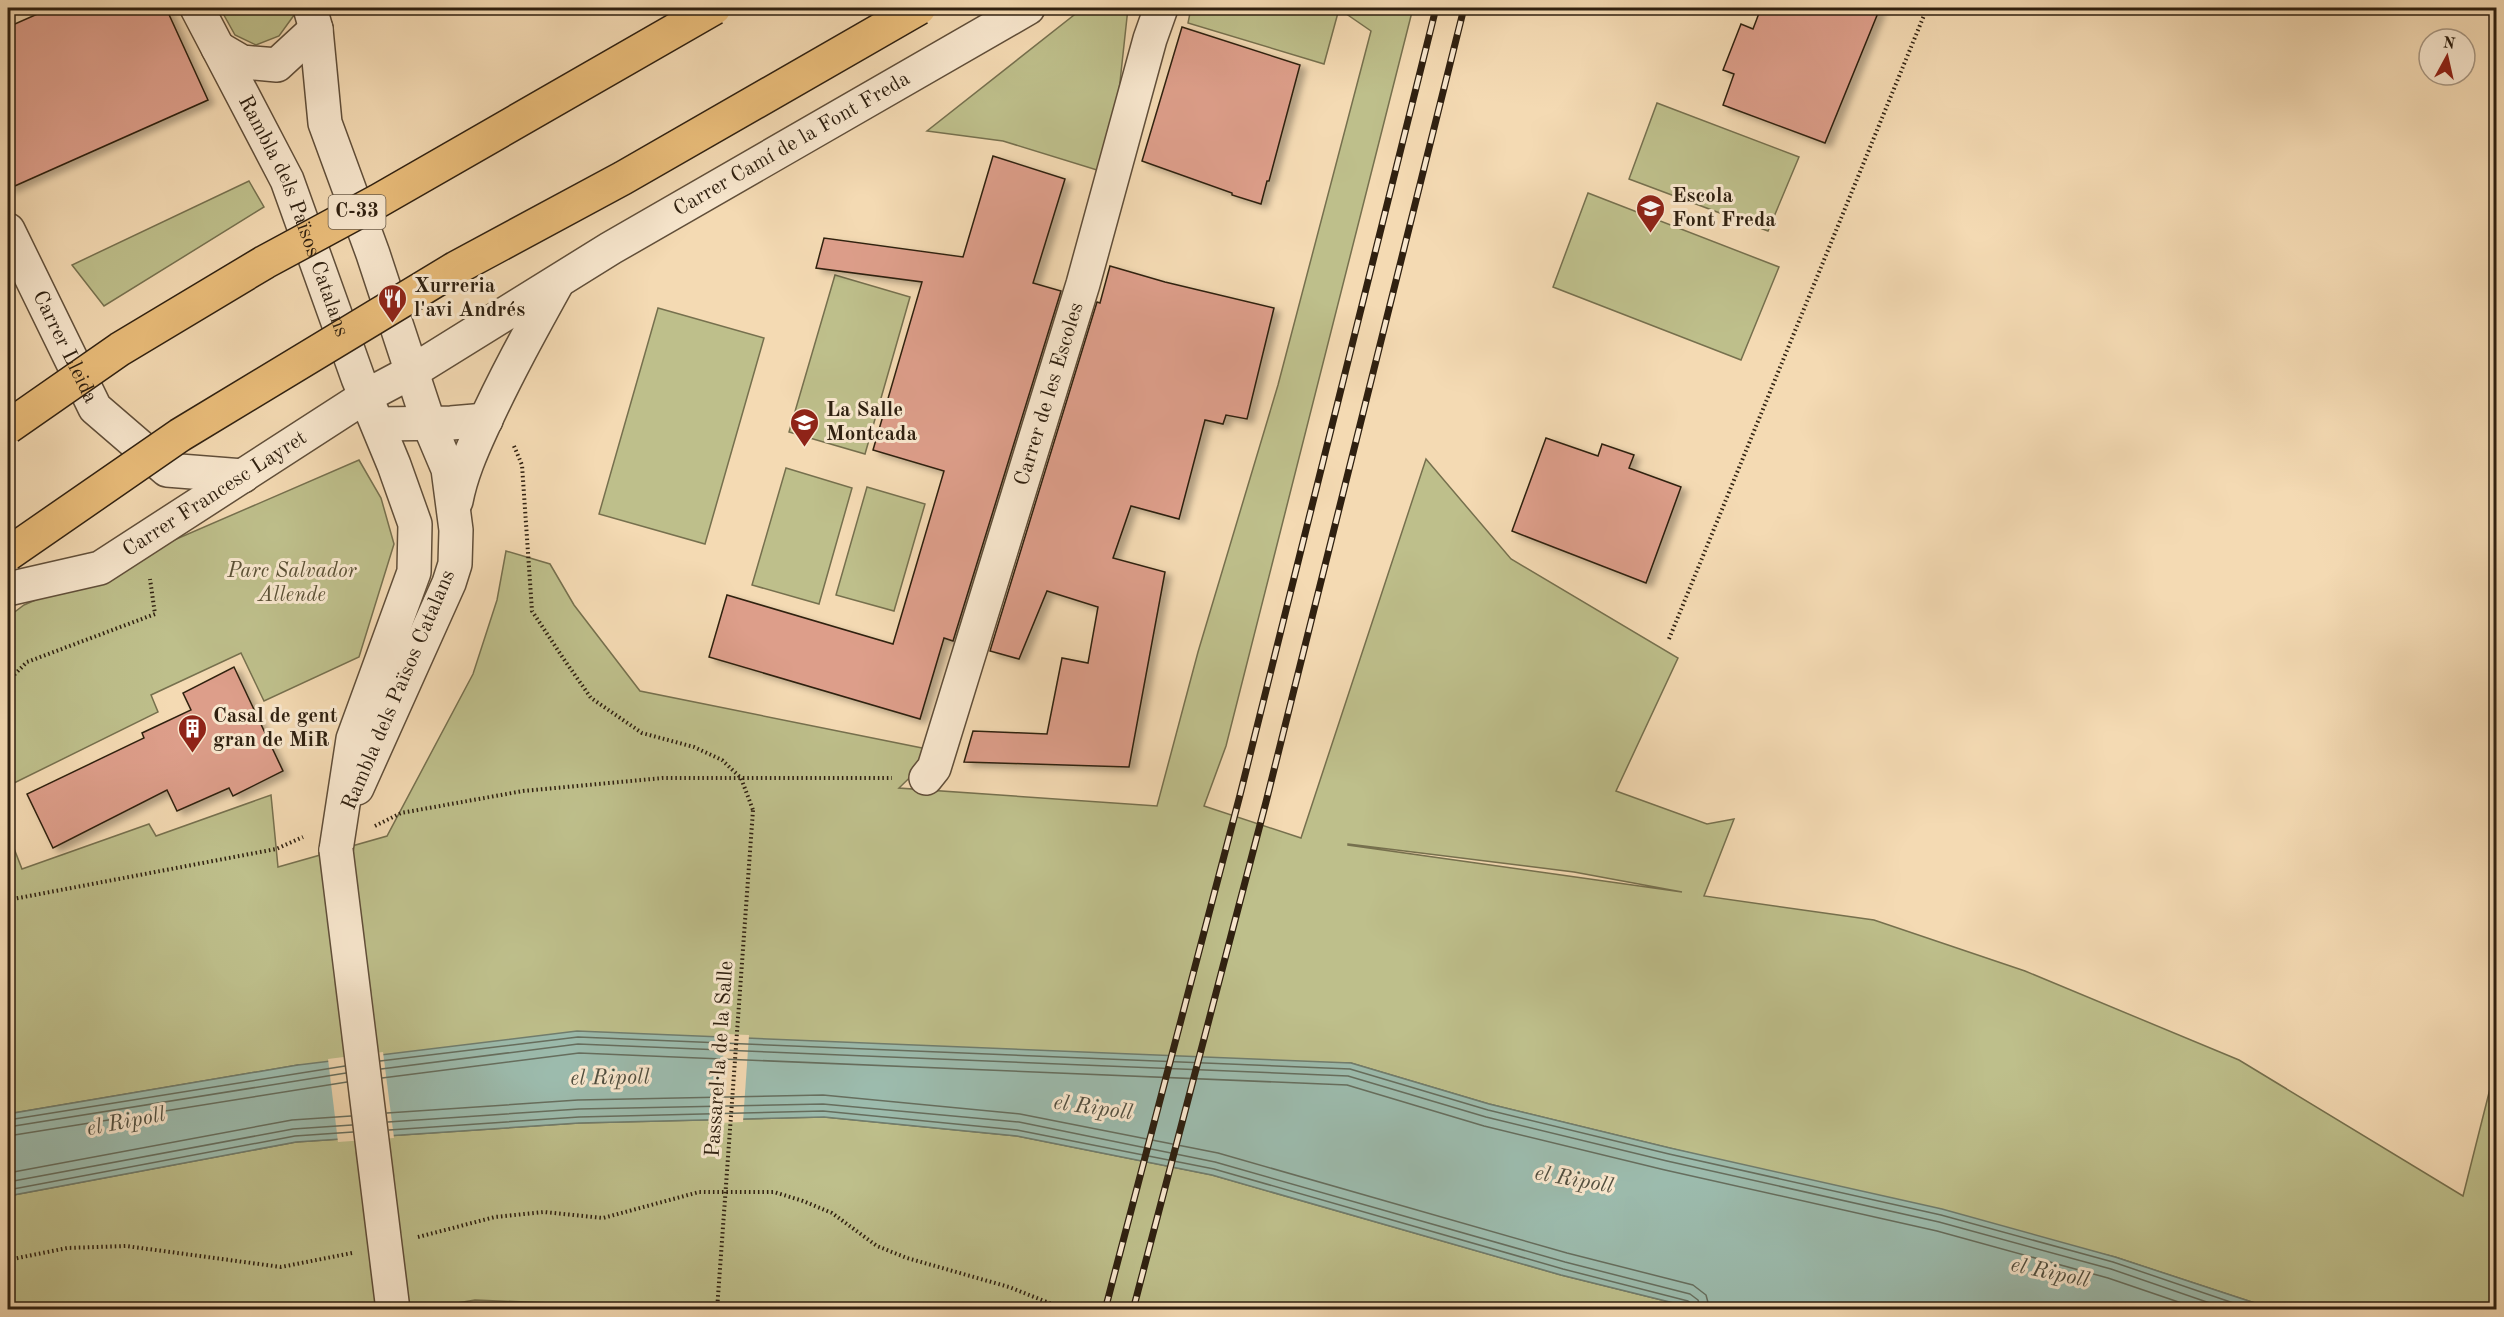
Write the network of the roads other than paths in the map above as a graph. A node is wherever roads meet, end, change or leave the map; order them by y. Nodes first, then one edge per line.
1 (197, 8) edge
2 (714, 8) edge
3 (919, 8) edge
4 (1028, 8) edge
5 (1161, 8) edge
6 (313, 18) edge
7 (218, 48) junction
8 (8, 230) edge
9 (557, 283) junction
10 (413, 371) junction
11 (372, 410) junction
12 (489, 414) junction
13 (429, 424) junction
14 (8, 427) edge
15 (243, 476) junction
16 (454, 517) junction
17 (8, 554) edge
18 (8, 589) edge
19 (926, 778) road end
20 (328, 838) junction
21 (393, 1310) edge

1 - 7 street, Rambla dels Països Catalans
2 - 14 highway, C-33, bridge
3 - 17 highway, bridge
4 - 9 street, Carrer Camí de la Font Freda
5 - 19 street, Carrer de les Escoles
6 - 7 street, Rambla dels Països Catalans
6 - 10 street, Rambla dels Països Catalans
7 - 11 street, Rambla dels Països Catalans
8 - 15 street, Carrer Lleida
9 - 10 street, Carrer Camí de la Font Freda
9 - 12 street, Carrer Camí de la Font Freda
10 - 11 street, Carrer Francesc Layret
10 - 13 street, Rambla dels Països Catalans
11 - 13 street
11 - 15 street, Carrer Francesc Layret
11 - 20 street, Rambla dels Països Catalans
12 - 13 street
12 - 16 street, Carrer Camí de la Font Freda
13 - 16 street, Rambla dels Països Catalans
15 - 18 street, Carrer Francesc Layret
16 - 20 street, Rambla dels Països Catalans
20 - 21 street, Rambla dels Països Catalans, bridge

